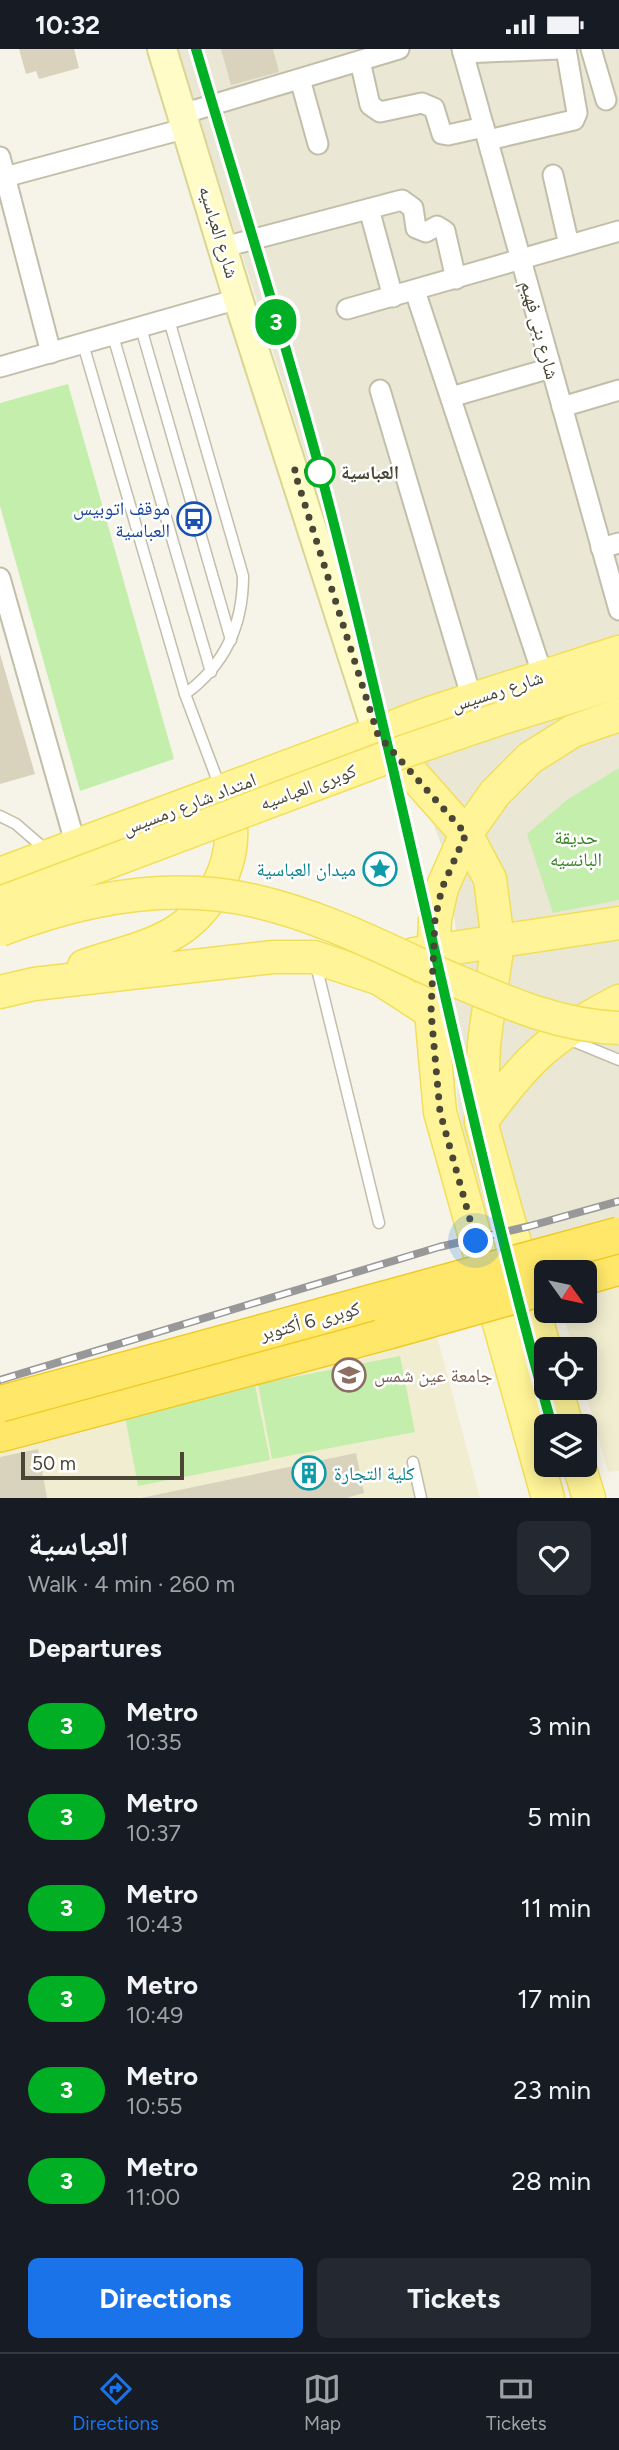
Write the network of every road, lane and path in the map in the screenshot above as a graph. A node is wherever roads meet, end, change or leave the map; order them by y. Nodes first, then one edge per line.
1 (162, 49) edge
2 (399, 49) edge
3 (559, 49) edge
4 (566, 49) edge
5 (592, 49) edge
6 (463, 51) edge
7 (360, 61) junction
8 (300, 79) junction
9 (606, 100) dead end
10 (184, 121) junction
11 (486, 134) junction
12 (318, 143) dead end
13 (0, 157) edge
14 (553, 175) dead end
15 (5, 177) junction
16 (369, 209) junction
17 (619, 231) edge
18 (569, 245) junction
19 (224, 247) junction
20 (521, 260) junction
21 (456, 279) junction
22 (415, 291) junction
23 (393, 297) junction
24 (238, 299) junction
25 (347, 309) dead end
26 (169, 320) junction
27 (141, 328) junction
28 (113, 336) junction
29 (83, 344) junction
30 (51, 353) junction
31 (0, 367) edge
32 (551, 368) junction
33 (380, 390) dead end
34 (619, 390) edge
35 (451, 397) junction
36 (562, 407) junction
37 (610, 546) edge
38 (0, 578) edge
39 (619, 610) edge
40 (231, 640) junction
41 (619, 652) edge
42 (211, 672) junction
43 (543, 676) junction
44 (619, 682) edge
45 (185, 694) junction
46 (472, 699) junction
47 (619, 715) edge
48 (378, 735) junction
49 (221, 791) junction
50 (0, 816) edge
51 (466, 834) junction
52 (64, 851) junction
53 (0, 874) edge
54 (0, 903) edge
55 (619, 923) edge
56 (0, 930) edge
57 (498, 942) junction
58 (432, 951) junction
59 (314, 957) junction
60 (347, 966) junction
61 (34, 984) junction
62 (0, 992) edge
63 (619, 1001) edge
64 (431, 1012) junction
65 (619, 1028) edge
66 (560, 1035) junction
67 (619, 1060) edge
68 (481, 1122) junction
69 (379, 1223) dead end
70 (619, 1235) edge
71 (619, 1267) edge
72 (597, 1273) edge
73 (534, 1290) edge
74 (541, 1337) edge
75 (0, 1403) edge
76 (0, 1434) edge
77 (414, 1462) dead end
78 (583, 1477) edge
79 (421, 1498) edge
80 (548, 1498) edge
81 (589, 1498) edge

1 - 10 main road, شارع العباسيه
2 - 7 street
3 - 6 street
4 - 11 street
5 - 9 street
6 - 11 street, شارع بنى فهيم
7 - 8 street
7 - 11 street
8 - 10 street
8 - 12 street
10 - 15 street
10 - 19 main road, شارع العباسيه
11 - 20 street, شارع بنى فهيم
13 - 15 street
14 - 18 street
15 - 30 street
16 - 19 street
16 - 21 street
16 - 23 street
17 - 18 street
18 - 20 street
19 - 24 main road, شارع العباسيه
20 - 21 street
20 - 32 street, شارع بنى فهيم
21 - 22 street
22 - 23 street
22 - 35 street
23 - 25 street
24 - 26 street
24 - 48 main road, شارع العباسيه
26 - 27 street
26 - 40 lane
27 - 28 street
27 - 40 lane
28 - 29 street
28 - 42 lane
29 - 30 street
29 - 45 lane
30 - 31 street
32 - 35 street
32 - 36 street, شارع بنى فهيم
33 - 46 street
34 - 36 street
35 - 43 street
36 - 37 street, شارع بنى فهيم
37 - 39 street, شارع بنى فهيم
38 - 52 street
40 - 42 lane
41 - 43 main road, شارع رمسيس
42 - 45 lane
43 - 46 main road, شارع رمسيس
44 - 54 main road, كوبرى العباسيه, bridge
45 - 49 lane
46 - 48 main road, شارع رمسيس
47 - 51 main road
48 - 49 main road, امتداد شارع رمسيس
48 - 51 main road
49 - 52 main road, امتداد شارع رمسيس
49 - 61 main road
50 - 52 lane
51 - 57 main road
51 - 58 main road
52 - 53 main road, امتداد شارع رمسيس
55 - 57 main road
56 - 65 main road, bridge
57 - 58 main road
57 - 68 main road
58 - 60 main road
58 - 64 main road
59 - 60 main road
59 - 61 main road
59 - 69 lane
60 - 64 main road
61 - 62 main road
63 - 66 main road
64 - 80 main road
66 - 67 lane
66 - 68 main road
68 - 74 main road
70 - 75 highway, كوبرى 6 أكتوبر, bridge
71 - 72 highway
73 - 76 highway, كوبرى 6 أكتوبر, bridge
77 - 79 lane
78 - 81 main road

